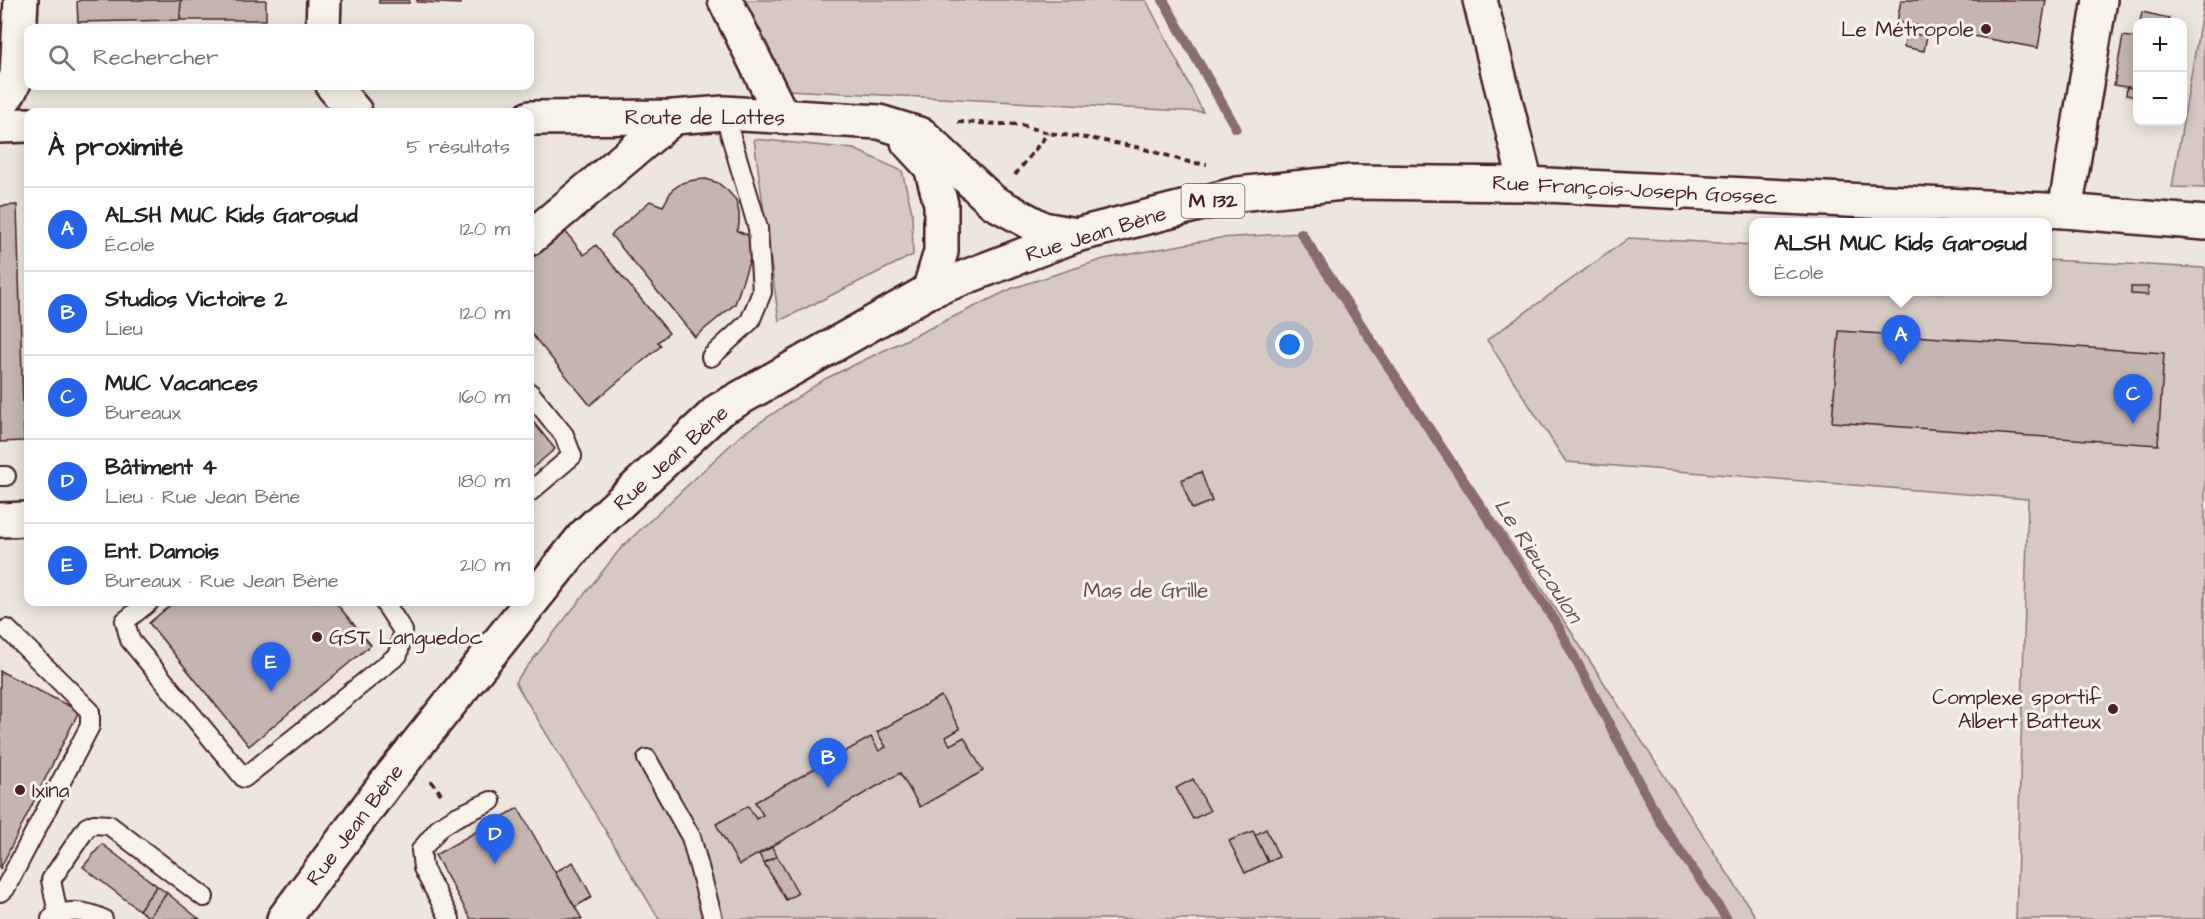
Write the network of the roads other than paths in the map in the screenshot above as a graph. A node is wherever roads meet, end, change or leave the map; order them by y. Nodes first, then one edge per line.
1 (21, 0) edge
2 (324, 0) edge
3 (725, 0) edge
4 (1480, 0) edge
5 (2100, 0) edge
6 (323, 24) edge
7 (336, 90) edge
8 (0, 104) edge
9 (352, 108) edge
10 (724, 113) junction
11 (782, 116) junction
12 (674, 117) junction
13 (534, 118) edge
14 (879, 122) junction
15 (24, 125) edge
16 (0, 126) edge
17 (1352, 182) joint
18 (1526, 184) junction
19 (2065, 212) junction
20 (2205, 223) edge
21 (534, 235) edge
22 (1076, 235) junction
23 (929, 291) junction
24 (711, 357) dead end
25 (534, 398) edge
26 (534, 489) edge
27 (24, 519) edge
28 (0, 520) edge
29 (534, 598) edge
30 (145, 606) edge
31 (392, 606) edge
32 (528, 606) edge
33 (7, 629) dead end
34 (647, 759) dead end
35 (491, 801) dead end
36 (0, 892) edge
37 (204, 897) dead end
38 (55, 916) edge
39 (103, 919) edge
40 (284, 919) edge
41 (450, 919) edge
42 (713, 919) edge

1 - 8 main road
2 - 6 main road
3 - 11 main road
4 - 18 main road
5 - 19 main road
7 - 9 main road
10 - 11 main road, Route de Lattes / M 132
10 - 12 main road, Route de Lattes / M 132
10 - 24 lane
11 - 14 main road, Route de Lattes / M 132
12 - 13 main road, Route de Lattes / M 132
12 - 21 main road
14 - 22 main road, Route de Lattes / M 132
14 - 23 main road
15 - 16 main road
17 - 18 main road, Rue François-Joseph Gossec / M 132
17 - 22 main road, Rue Jean Bène / M 132
18 - 19 main road, Rue François-Joseph Gossec / M 132
19 - 20 main road, Rue François-Joseph Gossec / M 132
22 - 23 main road, Rue Jean Bène / M 132
23 - 29 main road, Rue Jean Bène
25 - 26 lane
27 - 28 main road
30 - 31 lane
32 - 40 main road, Rue Jean Bène
33 - 36 lane
34 - 42 lane
35 - 41 lane
37 - 38 lane
38 - 39 lane

